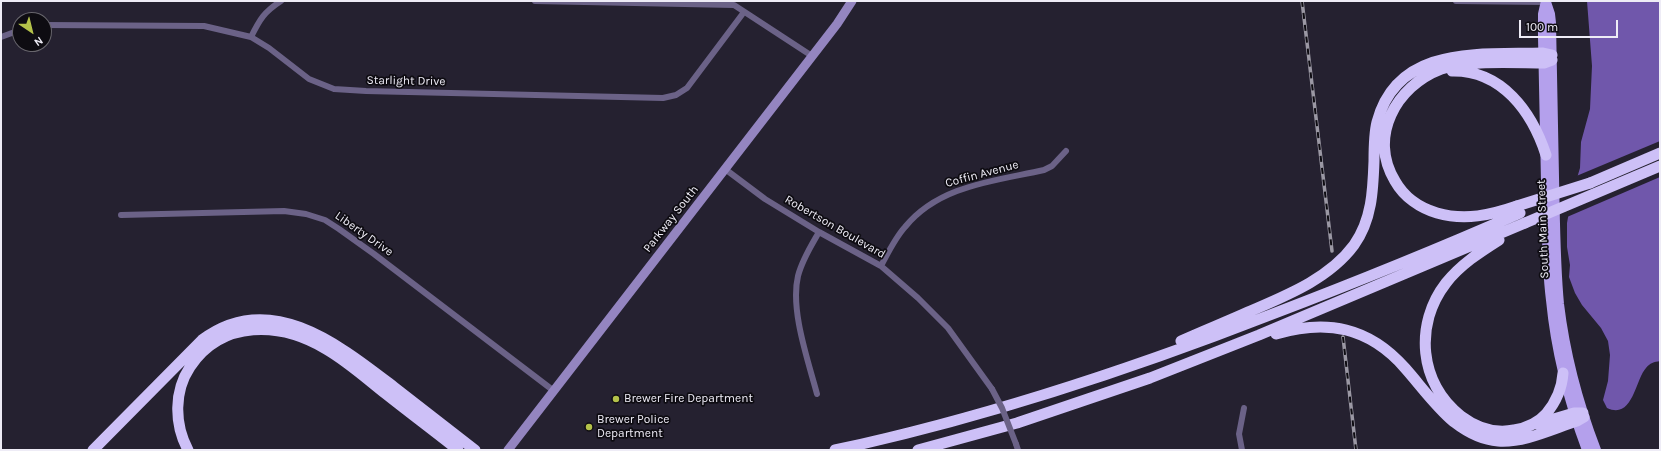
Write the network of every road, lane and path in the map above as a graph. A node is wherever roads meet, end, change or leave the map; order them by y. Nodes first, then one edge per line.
1 (281, 1) edge
2 (535, 1) edge
3 (852, 1) edge
4 (1456, 1) edge
5 (1546, 2) edge
6 (744, 12) junction
7 (52, 25) edge
8 (12, 33) edge
9 (1, 37) edge
10 (251, 37) junction
11 (812, 56) junction
12 (1548, 58) junction
13 (1422, 78) junction
14 (1066, 150) dead end
15 (1660, 153) edge
16 (1546, 155) junction
17 (1660, 166) edge
18 (726, 169) junction
19 (121, 214) dead end
20 (1521, 214) junction
21 (819, 232) junction
22 (880, 266) junction
23 (1216, 353) junction
24 (1563, 373) junction
25 (1096, 378) junction
26 (554, 391) junction
27 (817, 394) dead end
28 (1244, 408) dead end
29 (1579, 416) junction
30 (1526, 428) junction
31 (1017, 447) edge
32 (93, 450) edge
33 (188, 450) edge
34 (458, 450) edge
35 (475, 450) edge
36 (508, 450) edge
37 (835, 450) edge
38 (918, 450) edge
39 (1242, 450) edge
40 (1587, 450) edge
41 (1596, 450) edge

1 - 10 street
2 - 6 street
3 - 11 main road, Parkway South
4 - 5 street
5 - 12 main road, South Main Street
6 - 10 street, Starlight Drive
6 - 11 street
7 - 10 street, Starlight Drive
8 - 9 street
11 - 18 main road, Parkway South
12 - 13 highway
12 - 16 main road, South Main Street
12 - 25 highway
12 - 29 main road, South Main Street
13 - 16 highway
13 - 20 highway
14 - 22 street, Coffin Avenue
15 - 20 highway, bridge
16 - 24 main road, South Main Street
17 - 20 highway, bridge
18 - 21 street, Robertson Boulevard
18 - 26 main road, Parkway South
19 - 26 street, Liberty Drive
20 - 23 highway
20 - 25 highway
20 - 30 highway
21 - 22 street, Robertson Boulevard
21 - 27 street
22 - 31 street, Robertson Boulevard, bridge
23 - 29 highway
23 - 38 highway
24 - 29 main road, South Main Street
24 - 30 highway
25 - 37 highway
26 - 36 main road, Parkway South
28 - 39 street
29 - 30 highway
29 - 40 main road, South Main Street
29 - 41 main road, South Main Street
32 - 35 highway
33 - 34 highway

